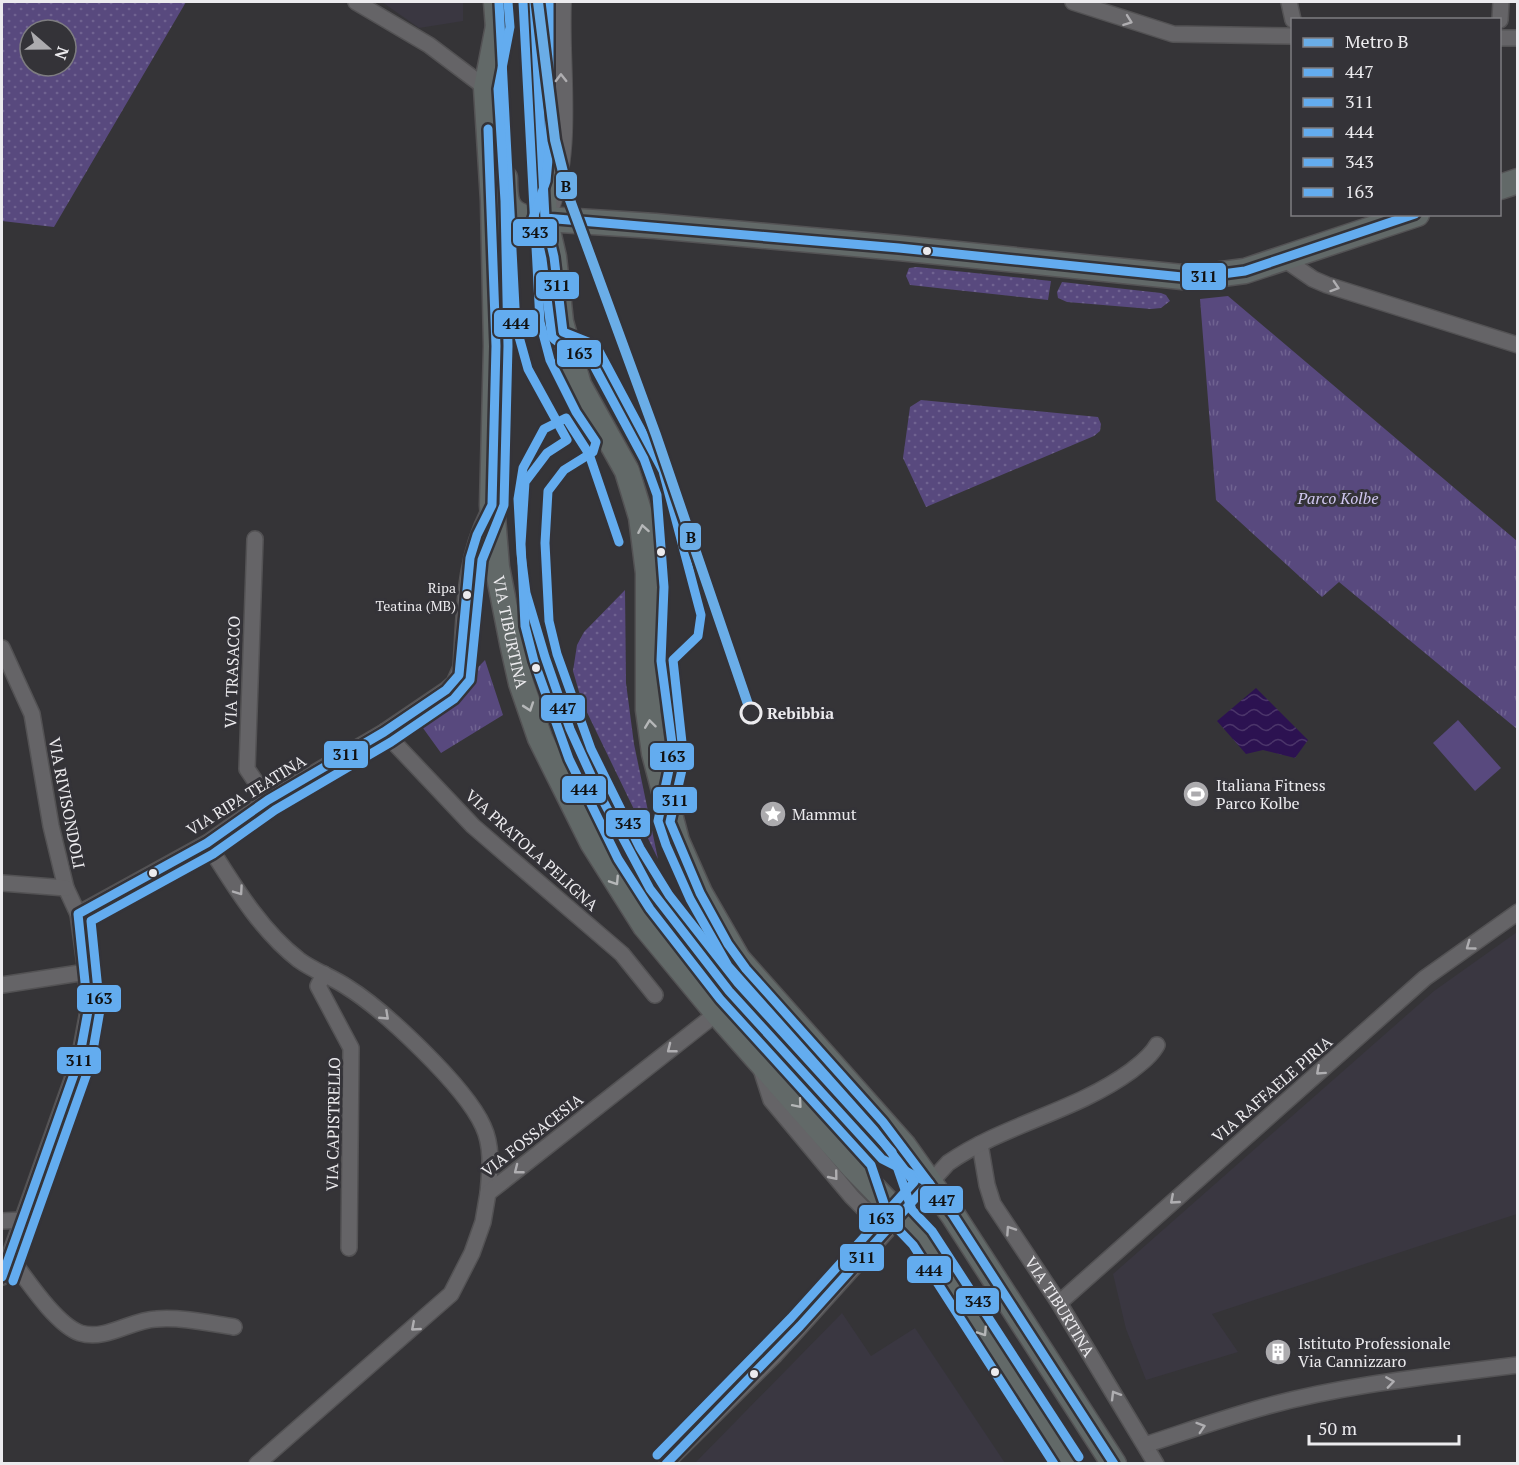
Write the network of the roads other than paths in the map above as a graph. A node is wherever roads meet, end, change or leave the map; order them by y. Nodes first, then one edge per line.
1 (356, 2) edge
2 (496, 2) edge
3 (534, 2) edge
4 (561, 2) edge
5 (1072, 2) edge
6 (1289, 2) edge
7 (1501, 2) edge
8 (1293, 18) edge
9 (1500, 18) edge
10 (498, 26) junction
11 (1291, 36) edge
12 (1501, 38) edge
13 (1518, 38) edge
14 (486, 88) junction
15 (1518, 181) edge
16 (1501, 187) edge
17 (1411, 216) edge
18 (545, 218) junction
19 (1284, 259) junction
20 (1518, 345) edge
21 (492, 505) junction
22 (255, 539) dead end
23 (2, 648) edge
24 (384, 732) junction
25 (268, 801) junction
26 (207, 843) junction
27 (2, 883) edge
28 (66, 888) junction
29 (1518, 912) edge
30 (78, 914) junction
31 (86, 972) junction
32 (324, 974) junction
33 (2, 985) edge
34 (655, 995) dead end
35 (717, 1013) junction
36 (1157, 1046) dead end
37 (980, 1144) junction
38 (929, 1183) junction
39 (488, 1193) junction
40 (901, 1216) junction
41 (22, 1220) junction
42 (2, 1221) edge
43 (349, 1248) dead end
44 (9, 1256) junction
45 (2, 1277) edge
46 (1059, 1304) junction
47 (234, 1327) dead end
48 (1518, 1365) edge
49 (1145, 1445) junction
50 (257, 1464) edge
51 (664, 1464) edge
52 (1069, 1464) edge
53 (1114, 1464) edge
54 (1156, 1464) edge

1 - 14 street
2 - 10 main road, VIA TIBURTINA
3 - 18 main road
18 -> 4 street
5 -> 11 street
6 - 8 street
7 - 9 street
10 - 14 main road, VIA TIBURTINA
10 - 18 main road, VIA TIBURTINA
12 - 13 street
14 - 21 main road, VIA TIBURTINA
15 - 16 main road
17 - 19 main road, VIA TIBURTINA
18 - 19 main road, VIA TIBURTINA
38 -> 18 main road
19 -> 20 street
21 - 24 street, VIA RIPA TEATINA
21 -> 35 main road, VIA TIBURTINA
22 - 25 street, VIA TRASACCO
23 - 28 street, VIA RIVISONDOLI
24 - 25 street, VIA RIPA TEATINA
24 - 34 street, VIA PRATOLA PELIGNA
25 - 26 street, VIA RIPA TEATINA
26 - 30 street, VIA RIPA TEATINA
26 -> 32 street
27 - 28 street
28 - 30 street, VIA RIVISONDOLI
29 -> 46 street, VIA RAFFAELE PIRIA
30 - 31 street, VIA RIVISONDOLI
31 - 33 street
31 - 41 street, VIA RIVISONDOLI
32 -> 39 street
32 - 43 street, VIA CAPISTRELLO
35 -> 39 street, VIA FOSSACESIA
35 -> 40 main road, VIA TIBURTINA
36 - 37 street
37 - 38 street
46 -> 37 street, VIA TIBURTINA
38 - 40 street
38 - 53 main road
39 -> 50 street, VIA FOSSACESIA
40 - 51 street
40 -> 52 main road, VIA TIBURTINA
41 - 42 street
41 - 44 street, VIA RIVISONDOLI
44 - 45 street, VIA RIVISONDOLI
44 - 47 street
49 -> 46 street, VIA TIBURTINA
49 -> 48 street
49 - 54 street, VIA TIBURTINA

